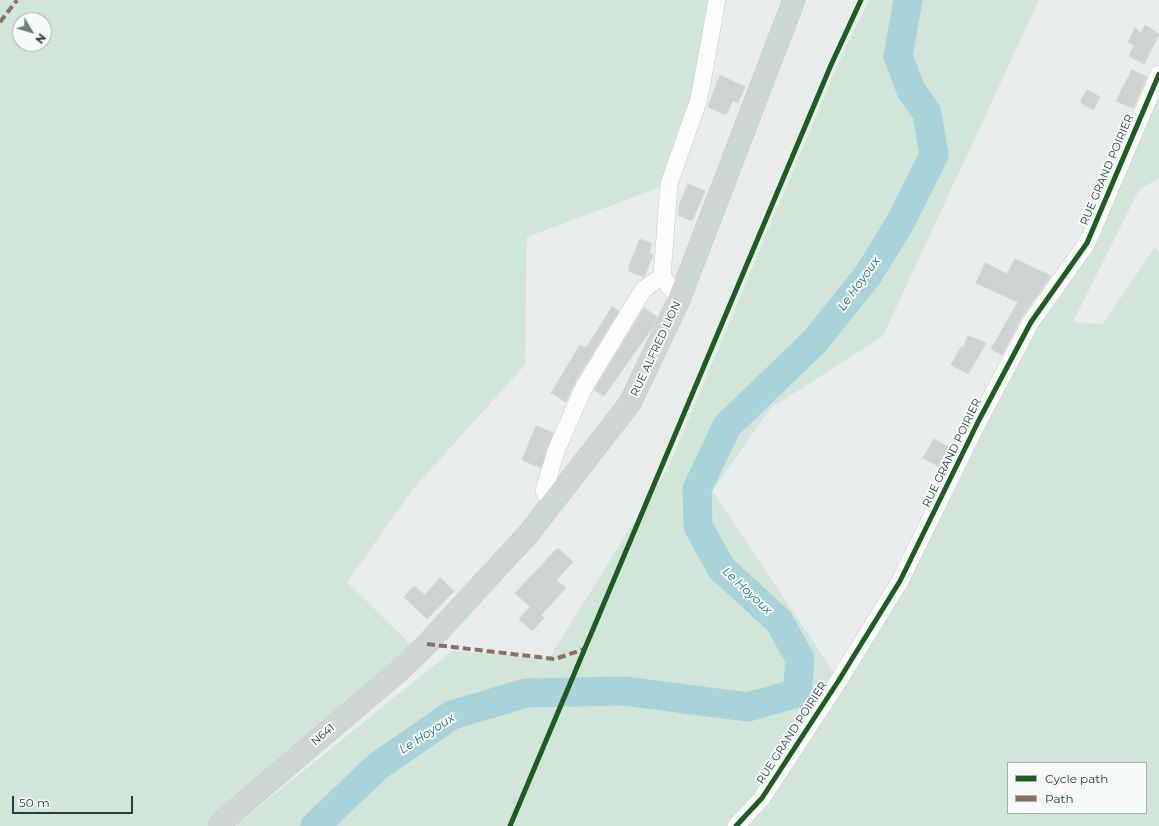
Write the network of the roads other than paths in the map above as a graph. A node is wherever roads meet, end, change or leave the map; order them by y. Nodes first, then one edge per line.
1 (717, 0) edge
2 (794, 0) edge
3 (1159, 74) edge
4 (662, 276) junction
5 (679, 300) junction
6 (552, 504) junction
7 (426, 644) joint
8 (219, 826) edge
9 (736, 826) edge

1 - 4 street
2 - 5 main road, RUE ALFRED LION / N641
3 - 9 street, RUE GRAND POIRIER
4 - 5 street
4 - 6 street
5 - 6 main road, RUE ALFRED LION / N641
6 - 7 main road, RUE ALFRED LION / N641
7 - 8 main road, N641 / N641

